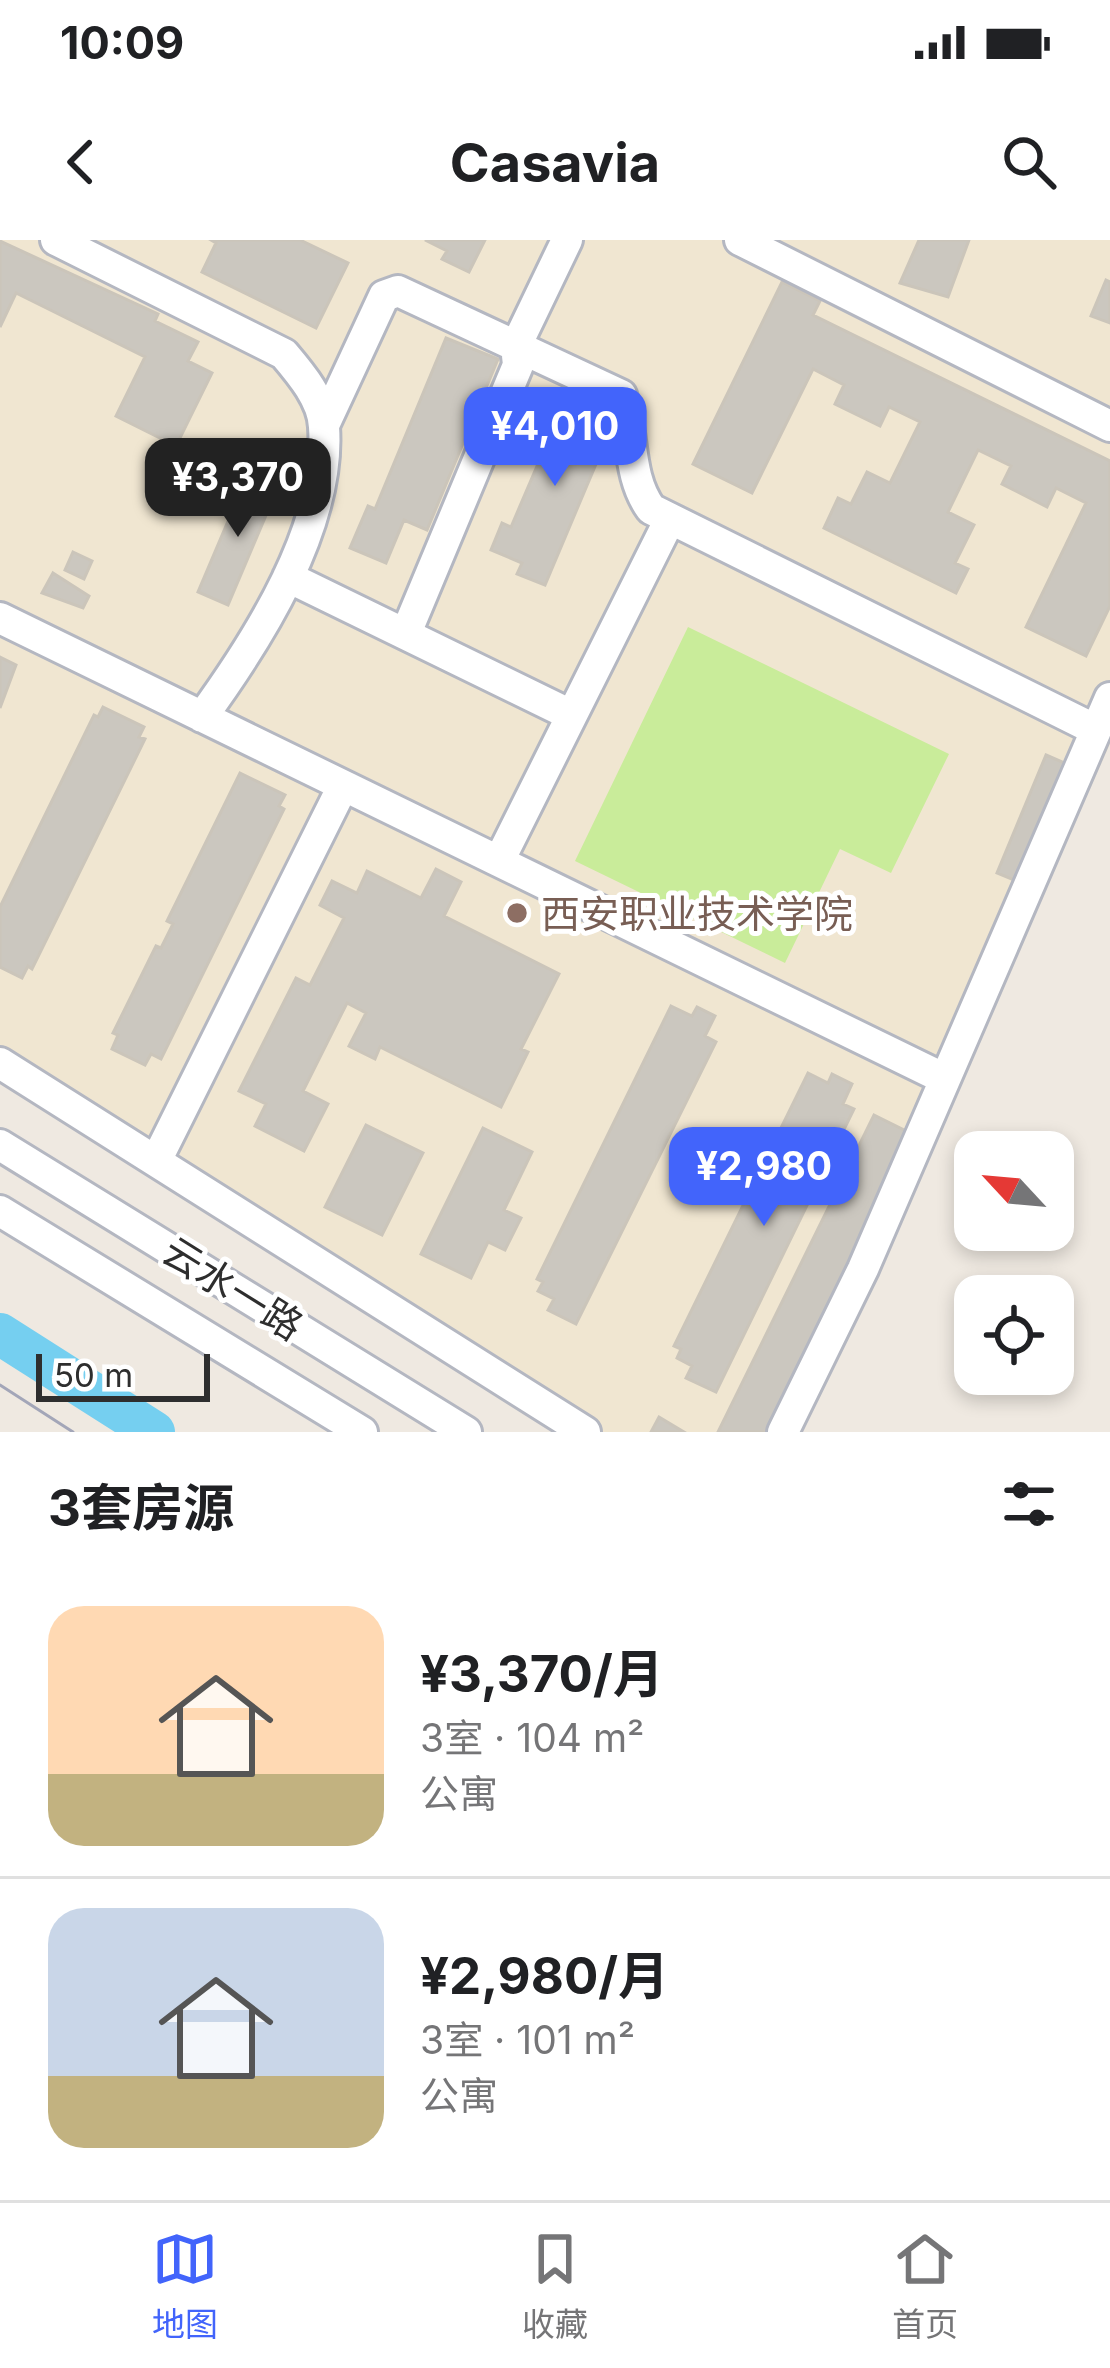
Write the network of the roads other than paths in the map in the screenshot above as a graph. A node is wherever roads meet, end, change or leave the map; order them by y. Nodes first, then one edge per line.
1 (56, 240) edge
2 (567, 240) edge
3 (740, 240) edge
4 (516, 346) junction
5 (325, 423) junction
6 (1110, 426) edge
7 (670, 519) junction
8 (288, 577) junction
9 (0, 618) edge
10 (406, 634) junction
11 (1110, 698) edge
12 (572, 715) junction
13 (202, 717) junction
14 (1096, 730) junction
15 (344, 786) junction
16 (499, 861) junction
17 (0, 1063) edge
18 (945, 1078) junction
19 (0, 1145) edge
20 (155, 1161) junction
21 (0, 1211) edge
22 (362, 1432) edge
23 (466, 1432) edge
24 (585, 1432) edge
25 (783, 1432) edge

1 - 5 street
2 - 4 street
3 - 6 street
4 - 5 street
4 - 7 street
4 - 10 street
5 - 8 street
7 - 12 street
7 - 14 street
8 - 10 street
8 - 13 street
9 - 13 street
10 - 12 street
11 - 14 street
12 - 16 street
13 - 15 street
14 - 18 street
15 - 16 street
15 - 20 street
16 - 18 street
17 - 20 street
18 - 25 street
19 - 23 street, 云水一路
20 - 24 street
21 - 22 street, 云水一路

